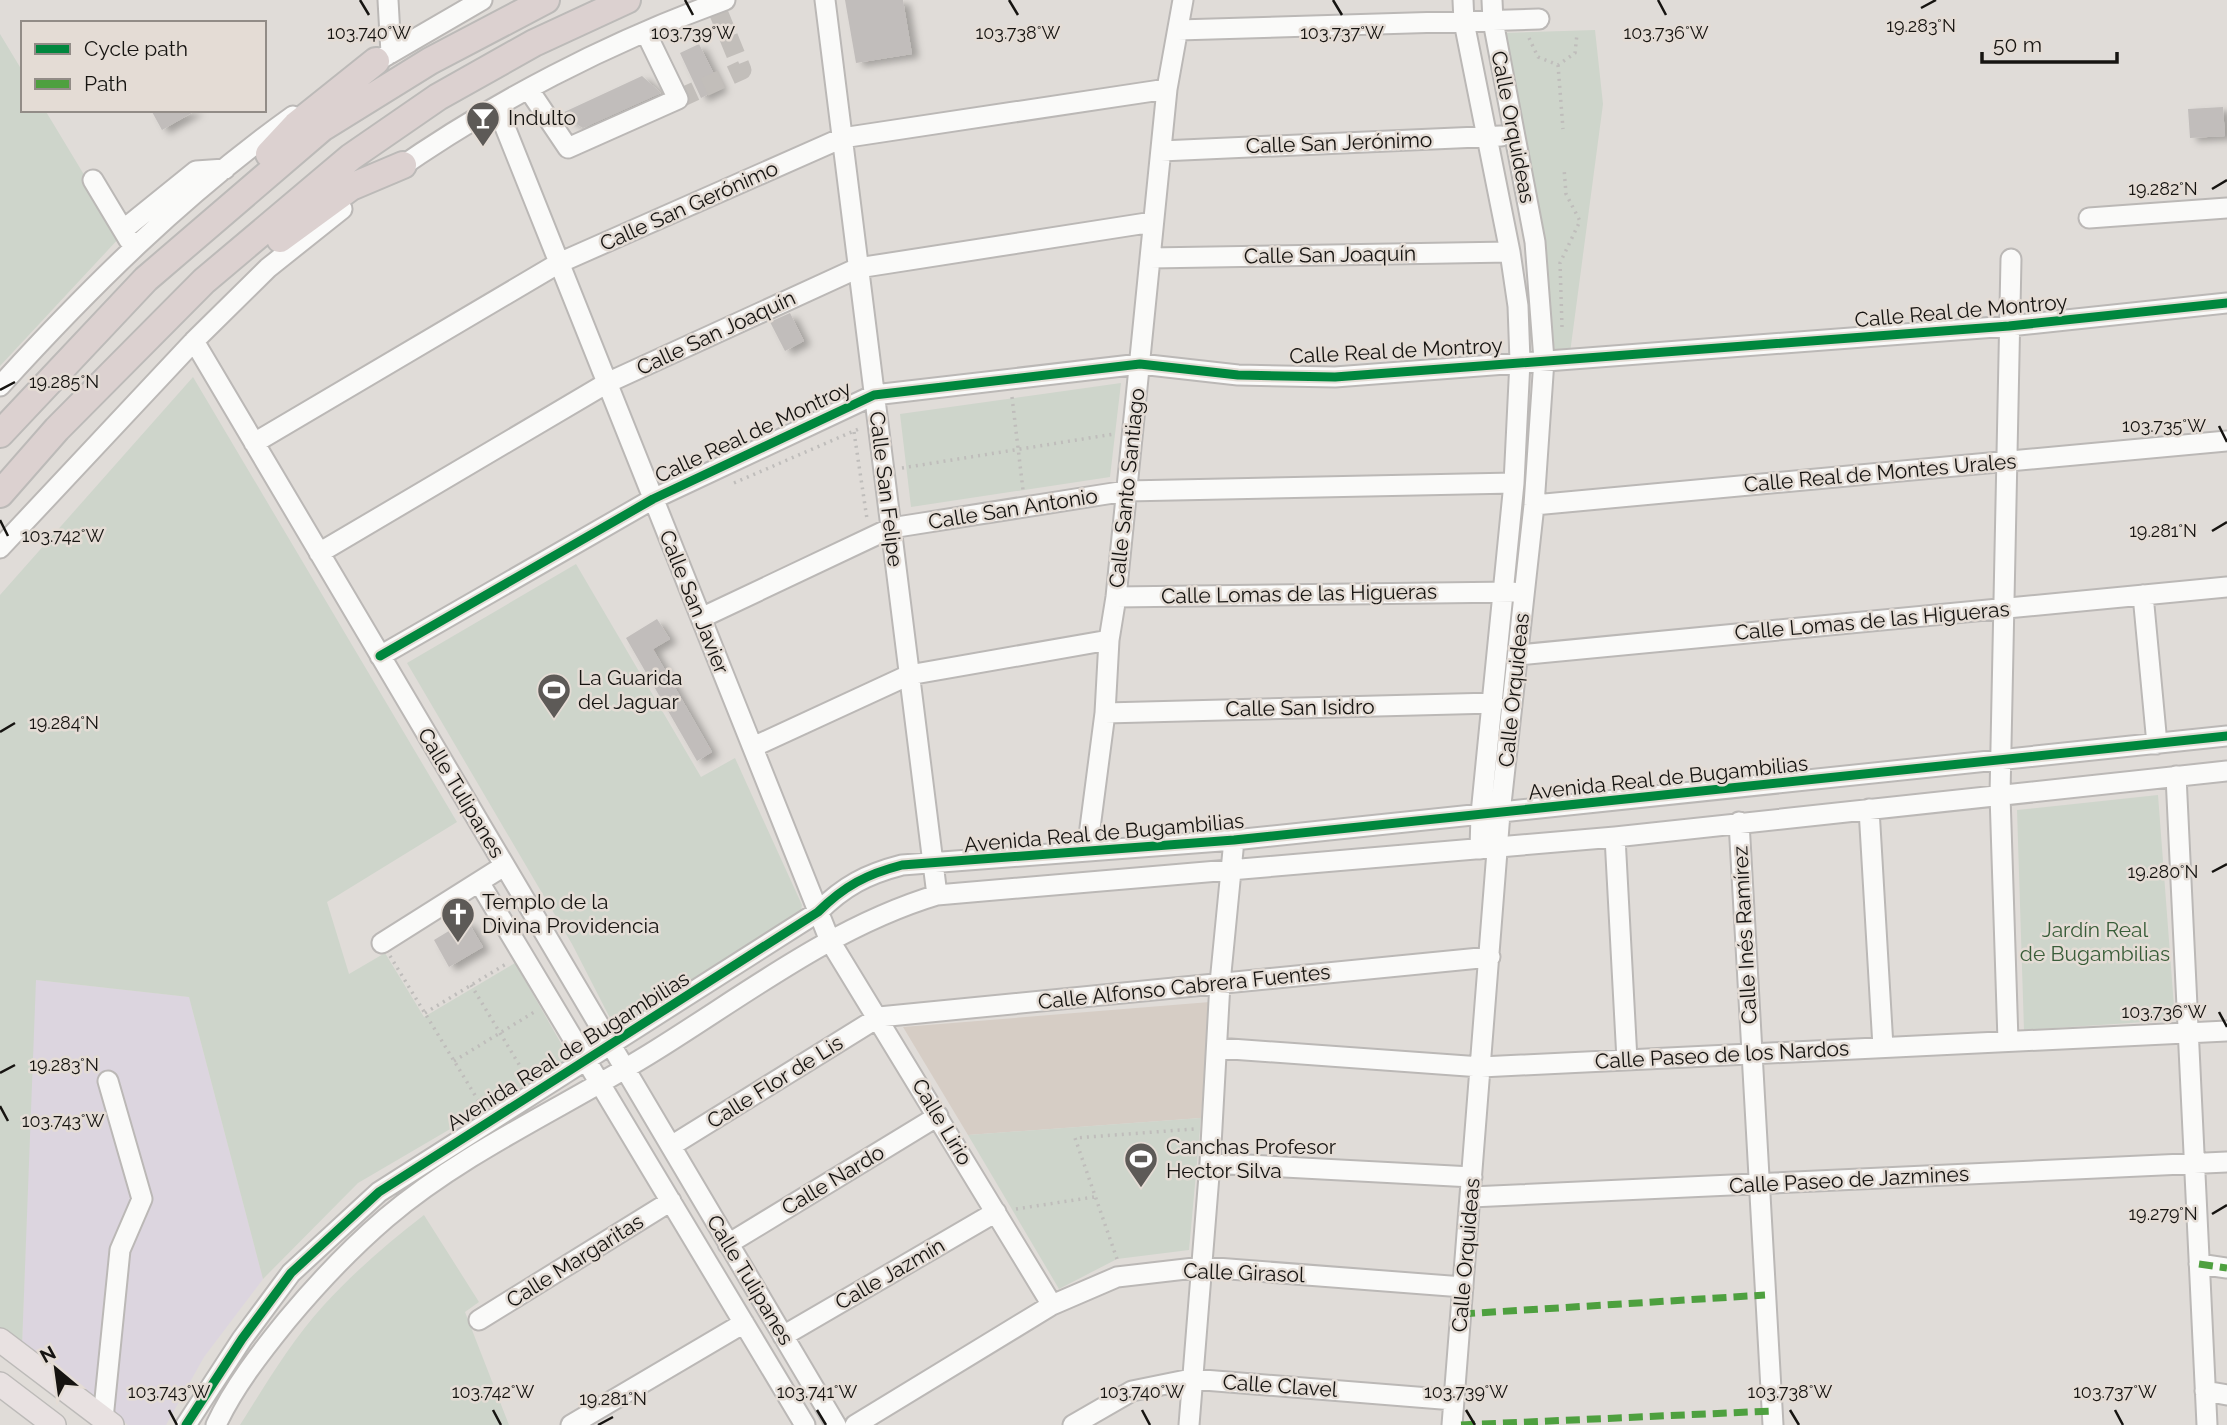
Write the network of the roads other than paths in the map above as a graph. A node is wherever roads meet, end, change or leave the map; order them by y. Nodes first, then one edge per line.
1 (387, 0) edge
2 (482, 0) edge
3 (546, 0) edge
4 (627, 0) edge
5 (725, 0) edge
6 (825, 0) edge
7 (1183, 0) edge
8 (1463, 0) edge
9 (1492, 0) edge
10 (1493, 21) junction
11 (1464, 22) junction
12 (1534, 28) road end
13 (1178, 30) junction
14 (646, 33) junction
15 (384, 57) junction
16 (1167, 89) junction
17 (529, 90) junction
18 (497, 107) junction
19 (1516, 136) junction
20 (1489, 137) junction
21 (842, 138) junction
22 (1161, 151) junction
23 (403, 165) junction
24 (93, 180) dead end
25 (2227, 208) edge
26 (2089, 218) dead end
27 (1153, 222) junction
28 (209, 225) junction
29 (128, 238) junction
30 (1510, 251) junction
31 (1150, 258) junction
32 (2011, 259) dead end
33 (559, 263) junction
34 (858, 268) junction
35 (2227, 303) edge
36 (2010, 326) junction
37 (194, 341) junction
38 (138, 350) junction
39 (1544, 360) junction
40 (1520, 362) junction
41 (1140, 364) junction
42 (607, 383) junction
43 (0, 386) edge
44 (874, 395) junction
45 (0, 434) edge
46 (2227, 441) edge
47 (254, 443) junction
48 (2007, 461) junction
49 (1514, 483) junction
50 (1126, 491) junction
51 (0, 494) edge
52 (653, 499) junction
53 (1534, 505) junction
54 (891, 528) junction
55 (0, 548) edge
56 (319, 553) junction
57 (2227, 587) edge
58 (1502, 591) junction
59 (1524, 592) junction
60 (2143, 595) junction
61 (1116, 597) junction
62 (2004, 609) junction
63 (701, 618) junction
64 (1109, 640) junction
65 (1518, 655) junction
66 (380, 656) junction
67 (909, 675) junction
68 (1494, 703) junction
69 (1105, 713) junction
70 (2227, 736) edge
71 (2157, 744) junction
72 (752, 747) junction
73 (2001, 760) junction
74 (2227, 771) edge
75 (2176, 776) junction
76 (2000, 795) junction
77 (1869, 809) junction
78 (1490, 814) junction
79 (1739, 822) junction
80 (1615, 837) junction
81 (1234, 840) junction
82 (1490, 848) junction
83 (1087, 850) junction
84 (933, 864) junction
85 (505, 866) junction
86 (1232, 872) junction
87 (479, 882) junction
88 (937, 895) junction
89 (818, 912) junction
90 (830, 941) junction
91 (382, 943) road end
92 (1490, 957) junction
93 (1220, 983) junction
94 (878, 1017) junction
95 (2227, 1031) edge
96 (2188, 1033) junction
97 (2008, 1041) junction
98 (611, 1046) junction
99 (1883, 1047) junction
100 (1217, 1048) junction
101 (1752, 1054) junction
102 (1627, 1060) junction
103 (587, 1062) junction
104 (1481, 1067) junction
105 (625, 1069) junction
106 (108, 1081) dead end
107 (600, 1084) junction
108 (938, 1116) junction
109 (671, 1146) junction
110 (425, 1162) junction
111 (2227, 1162) edge
112 (1210, 1163) junction
113 (2195, 1164) junction
114 (433, 1183) junction
115 (1759, 1184) junction
116 (1472, 1187) junction
117 (671, 1201) junction
118 (996, 1212) junction
119 (728, 1244) junction
120 (2199, 1264) junction
121 (1203, 1267) junction
122 (2227, 1268) edge
123 (1463, 1287) junction
124 (1052, 1305) junction
125 (479, 1320) dead end
126 (744, 1323) junction
127 (783, 1336) junction
128 (0, 1340) edge
129 (1191, 1379) junction
130 (0, 1384) edge
131 (2205, 1391) junction
132 (2227, 1395) edge
133 (1454, 1400) junction
134 (107, 1422) edge
135 (54, 1425) edge
136 (186, 1425) edge
137 (216, 1425) edge
138 (571, 1425) edge
139 (805, 1425) edge
140 (836, 1425) edge
141 (855, 1425) edge
142 (1073, 1425) edge
143 (1189, 1425) edge
144 (1452, 1425) edge
145 (1773, 1425) edge
146 (2207, 1425) edge

1 - 15 street
2 - 15 street
3 - 28 highway
4 - 38 highway
5 - 14 street
6 - 21 street, Calle San Felipe
7 - 13 street, Calle Santo Santiago
8 - 11 street, Calle Orquideas
9 - 10 street, Calle Orquideas
10 - 11 street
10 - 12 street
10 - 19 street, Calle Orquideas
11 - 13 street
11 - 20 street, Calle Orquideas
13 - 16 street, Calle Santo Santiago
14 - 17 street
14 - 17 street
15 - 28 highway
15 - 29 street
16 - 21 street, Calle San Gerónimo
16 - 22 street, Calle Santo Santiago
17 - 18 street
18 - 23 street
18 - 33 street, Calle San Javier
19 - 20 street, Calle San Jerónimo
19 - 39 street, Calle Orquideas
20 - 22 street, Calle San Jerónimo
20 - 30 street, Calle Orquideas
21 - 33 street, Calle San Gerónimo
21 - 34 street, Calle San Felipe
22 - 27 street, Calle Santo Santiago
23 - 37 street
23 - 38 highway
24 - 29 street
25 - 26 street
27 - 31 street, Calle Santo Santiago
27 - 34 street, Calle San Joaquín
28 - 45 highway
29 - 43 street
30 - 31 street, Calle San Joaquín
30 - 40 street, Calle Orquideas
31 - 41 street, Calle Santo Santiago
32 - 36 street
33 - 42 street, Calle San Javier
33 - 47 street, Calle San Gerónimo
34 - 42 street, Calle San Joaquín
34 - 44 street, Calle San Felipe
35 - 36 street, Calle Real de Montroy
36 - 39 street, Calle Real de Montroy
36 - 48 street
37 - 47 street, Calle Tulipanes
37 - 55 street
38 - 51 highway
39 - 40 street, Calle Real de Montroy
39 - 53 street, Calle Orquideas
40 - 41 street, Calle Real de Montroy
40 - 49 street, Calle Orquideas
41 - 44 street, Calle Real de Montroy
41 - 50 street, Calle Santo Santiago
42 - 52 street, Calle San Javier
42 - 56 street, Calle San Joaquín
44 - 52 street, Calle Real de Montroy
44 - 54 street, Calle San Felipe
46 - 48 street, Calle Real de Montes Urales
47 - 56 street, Calle Tulipanes
48 - 53 street, Calle Real de Montes Urales
48 - 62 street
49 - 50 street, Calle San Antonio
49 - 58 street, Calle Orquideas
50 - 54 street, Calle San Antonio
50 - 61 street, Calle Santo Santiago
52 - 63 street, Calle San Javier
52 - 66 street, Calle Real de Montroy
53 - 59 street, Calle Orquideas
54 - 63 street, Calle San Antonio
54 - 67 street, Calle San Felipe
56 - 66 street, Calle Tulipanes
57 - 60 street, Calle Lomas de las Higueras
58 - 59 street, Calle Lomas de las Higueras
58 - 61 street, Calle Lomas de las Higueras
58 - 68 street, Calle Orquideas
59 - 65 street, Calle Orquideas
60 - 62 street, Calle Lomas de las Higueras
60 - 71 street
61 - 64 street, Calle Santo Santiago
62 - 65 street, Calle Lomas de las Higueras
62 - 73 street
63 - 72 street, Calle San Javier
64 - 67 street
64 - 69 street, Calle Santo Santiago
65 - 78 street, Calle Orquideas
66 - 85 street, Calle Tulipanes
67 - 72 street
67 - 84 street, Calle San Felipe
68 - 69 street, Calle San Isidro
68 - 78 street, Calle Orquideas
69 - 83 street, Calle Santo Santiago
70 - 71 street, Avenida Real de Bugambilias
71 - 73 street, Avenida Real de Bugambilias
72 - 89 street, Calle San Javier
73 - 76 street
73 - 78 street, Avenida Real de Bugambilias
74 - 75 street, Avenida Real de Bugambilias
75 - 76 street, Avenida Real de Bugambilias
75 - 96 street
76 - 77 street, Avenida Real de Bugambilias
76 - 97 street
77 - 79 street, Avenida Real de Bugambilias
77 - 99 street
78 - 81 street, Avenida Real de Bugambilias
78 - 82 street, Calle Orquideas
79 - 80 street, Avenida Real de Bugambilias
79 - 101 street, Calle Inés Ramírez
80 - 82 street, Avenida Real de Bugambilias
80 - 102 street
81 - 83 street, Avenida Real de Bugambilias
81 - 86 street
82 - 86 street, Avenida Real de Bugambilias
82 - 92 street, Calle Orquideas
83 - 84 street, Avenida Real de Bugambilias
84 - 88 street, Calle San Felipe
84 - 89 street, Avenida Real de Bugambilias
85 - 87 street
85 - 98 street, Calle Tulipanes
86 - 88 street, Avenida Real de Bugambilias
86 - 93 street
87 - 91 street
87 - 103 street, Calle Tulipanes
88 - 90 street, Avenida Real de Bugambilias
89 - 90 street, Calle San Javier
89 - 98 street, Avenida Real de Bugambilias
90 - 94 street, Calle Lirio
90 - 105 street, Avenida Real de Bugambilias
92 - 93 street, Calle Alfonso Cabrera Fuentes
92 - 104 street, Calle Orquideas
93 - 94 street, Calle Alfonso Cabrera Fuentes
93 - 100 street
94 - 108 street, Calle Lirio
94 - 109 street, Calle Flor de Lis
95 - 96 street, Calle Paseo de los Nardos
96 - 97 street, Calle Paseo de los Nardos
96 - 113 street
97 - 99 street, Calle Paseo de los Nardos
98 - 103 street, Avenida Real de Bugambilias
98 - 105 street, Calle Tulipanes
99 - 101 street, Calle Paseo de los Nardos
100 - 104 street, Calle Paseo de los Nardos
100 - 112 street
101 - 102 street, Calle Paseo de los Nardos
101 - 115 street, Calle Inés Ramírez
102 - 104 street, Calle Paseo de los Nardos
103 - 107 street, Calle Tulipanes
103 - 110 street, Avenida Real de Bugambilias
104 - 116 street, Calle Orquideas
105 - 107 street, Avenida Real de Bugambilias
105 - 109 street, Calle Tulipanes
106 - 134 street
107 - 114 street, Avenida Real de Bugambilias
107 - 117 street, Calle Tulipanes
108 - 118 street, Calle Lirio
108 - 119 street, Calle Nardo
109 - 119 street, Calle Tulipanes
110 - 114 street
110 - 136 street, Avenida Real de Bugambilias
111 - 113 street, Calle Paseo de Jazmines
112 - 116 street
112 - 121 street
113 - 115 street, Calle Paseo de Jazmines
113 - 120 street
114 - 137 street, Avenida Real de Bugambilias
115 - 116 street, Calle Paseo de Jazmines
115 - 145 street, Calle Inés Ramírez
116 - 123 street, Calle Orquideas
117 - 125 street, Calle Margaritas
117 - 126 street, Calle Tulipanes
118 - 124 street, Calle Lirio
118 - 127 street, Calle Jazmín
119 - 127 street, Calle Tulipanes
120 - 122 street
120 - 131 street
121 - 123 street, Calle Girasol
121 - 124 street, Calle Girasol
121 - 129 street
123 - 133 street, Calle Orquideas
124 - 141 street, Calle Girasol
126 - 138 street
126 - 139 street, Calle Tulipanes
127 - 140 street, Calle Tulipanes
128 - 134 main road
129 - 133 street, Calle Clavel
129 - 142 street, Calle Clavel
129 - 143 street
130 - 135 main road
131 - 132 street
131 - 146 street
133 - 144 street, Calle Orquideas

